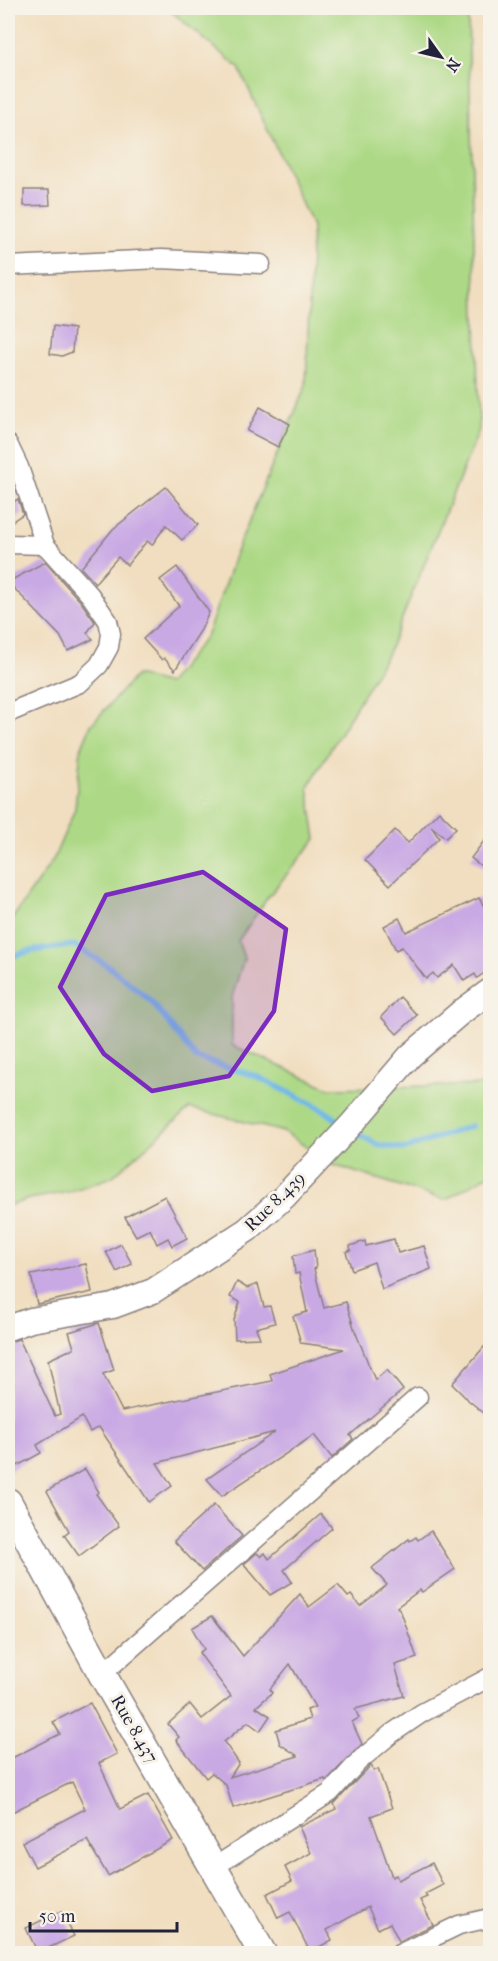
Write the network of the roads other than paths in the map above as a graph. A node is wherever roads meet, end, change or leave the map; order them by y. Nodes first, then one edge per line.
1 (261, 264) dead end
2 (8, 266) edge
3 (8, 444) edge
4 (8, 544) edge
5 (45, 544) junction
6 (8, 713) edge
7 (490, 991) edge
8 (8, 1328) edge
9 (418, 1397) dead end
10 (8, 1502) edge
11 (102, 1674) junction
12 (490, 1677) edge
13 (214, 1867) junction
14 (490, 1918) edge
15 (263, 1953) edge
16 (399, 1953) edge

1 - 2 street
3 - 5 street
4 - 5 street
5 - 6 street
7 - 8 street, Rue 8.439
9 - 11 street
10 - 11 main road, Rue 8.437
11 - 13 main road, Rue 8.437
12 - 13 street
13 - 15 main road, Rue 8.437
14 - 16 street

